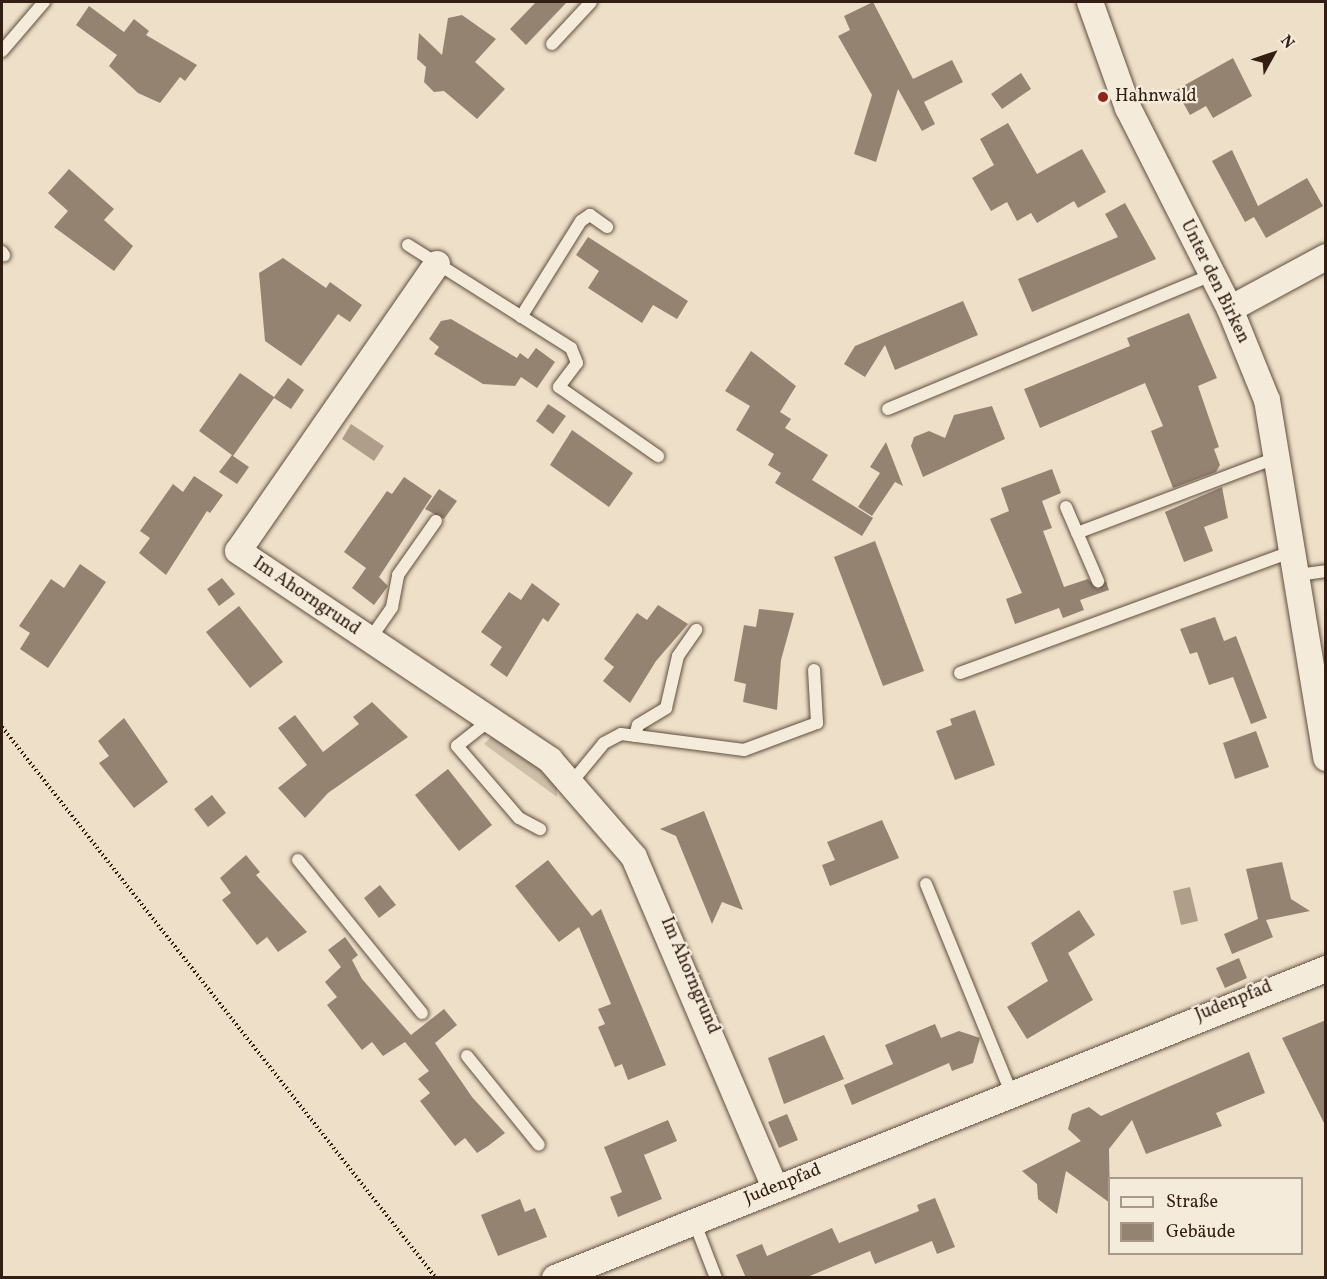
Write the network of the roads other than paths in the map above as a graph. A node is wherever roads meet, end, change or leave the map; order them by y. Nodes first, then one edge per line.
1 (44, 2) edge
2 (591, 2) edge
3 (1090, 2) edge
4 (552, 44) dead end
5 (2, 51) edge
6 (607, 227) dead end
7 (408, 244) dead end
8 (1326, 256) edge
9 (437, 264) junction
10 (1212, 275) junction
11 (1230, 309) junction
12 (521, 317) junction
13 (888, 409) dead end
14 (658, 456) dead end
15 (1279, 456) junction
16 (1066, 507) dead end
17 (436, 521) dead end
18 (1077, 533) junction
19 (1296, 563) junction
20 (1326, 571) edge
21 (1098, 581) dead end
22 (696, 630) dead end
23 (370, 639) junction
24 (814, 670) dead end
25 (960, 673) dead end
26 (490, 720) junction
27 (635, 736) junction
28 (1326, 758) edge
29 (571, 783) junction
30 (540, 829) dead end
31 (298, 860) dead end
32 (926, 884) dead end
33 (1326, 969) edge
34 (422, 1013) dead end
35 (467, 1056) dead end
36 (1011, 1092) junction
37 (539, 1145) dead end
38 (775, 1188) junction
39 (694, 1221) junction
40 (556, 1277) edge
41 (716, 1278) edge

1 - 5 lane
2 - 4 lane
3 - 10 street, Unter den Birken
6 - 12 lane
7 - 9 lane
8 - 11 street
9 - 12 lane
9 - 23 street, Im Ahorngrund
10 - 11 street, Unter den Birken
10 - 13 lane
11 - 15 street, Unter den Birken
12 - 14 lane
15 - 18 lane
15 - 19 street, Unter den Birken
16 - 18 lane
17 - 23 lane
18 - 21 lane
19 - 20 lane
19 - 25 lane
19 - 28 street, Unter den Birken
22 - 27 lane
23 - 26 street, Im Ahorngrund
24 - 27 lane
26 - 29 street, Im Ahorngrund
26 - 30 lane
27 - 29 lane
29 - 38 street, Im Ahorngrund
31 - 34 lane
32 - 36 lane
33 - 36 street, Judenpfad
35 - 37 lane
36 - 38 street, Judenpfad
38 - 39 street, Judenpfad
39 - 40 street, Judenpfad
39 - 41 lane

